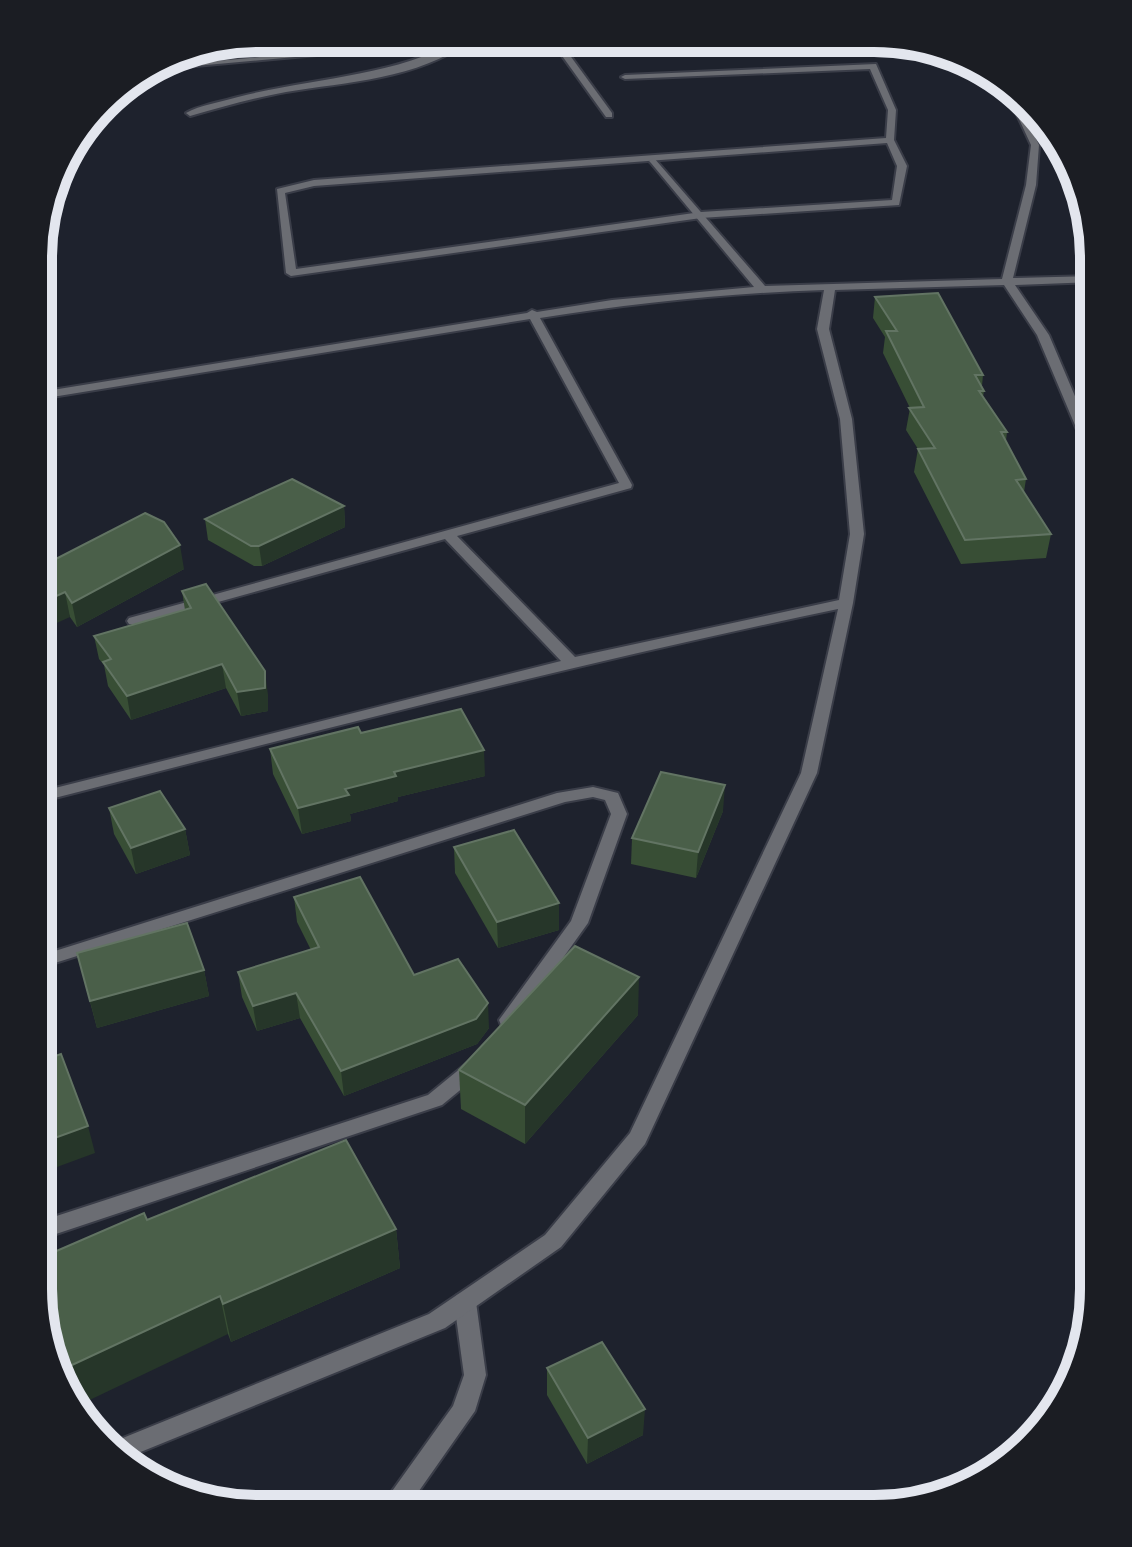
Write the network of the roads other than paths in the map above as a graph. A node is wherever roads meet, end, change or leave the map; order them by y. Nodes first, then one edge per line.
1 (343, 52) edge
2 (446, 52) edge
3 (563, 52) edge
4 (183, 66) edge
5 (625, 77) dead end
6 (1019, 112) edge
7 (190, 113) dead end
8 (609, 115) dead end
9 (890, 140) junction
10 (654, 161) junction
11 (701, 215) junction
12 (1080, 279) edge
13 (1007, 281) junction
14 (830, 287) junction
15 (762, 289) junction
16 (532, 313) junction
17 (52, 393) edge
18 (1080, 423) edge
19 (449, 535) junction
20 (846, 603) junction
21 (134, 621) edge
22 (571, 662) junction
23 (52, 794) edge
24 (52, 958) edge
25 (52, 1226) edge
26 (465, 1302) junction
27 (126, 1447) edge
28 (402, 1495) edge

1 - 4 street
2 - 7 street
3 - 8 street
5 - 9 street
6 - 13 street
9 - 10 street
9 - 11 street
10 - 11 street
10 - 11 street
11 - 15 street
12 - 13 street
13 - 14 street
13 - 18 street
14 - 15 street
14 - 20 street
15 - 16 street
16 - 17 street
16 - 19 street
19 - 21 street
19 - 22 street
20 - 22 street
20 - 26 street
22 - 23 street
24 - 25 street
26 - 27 street
26 - 28 street

